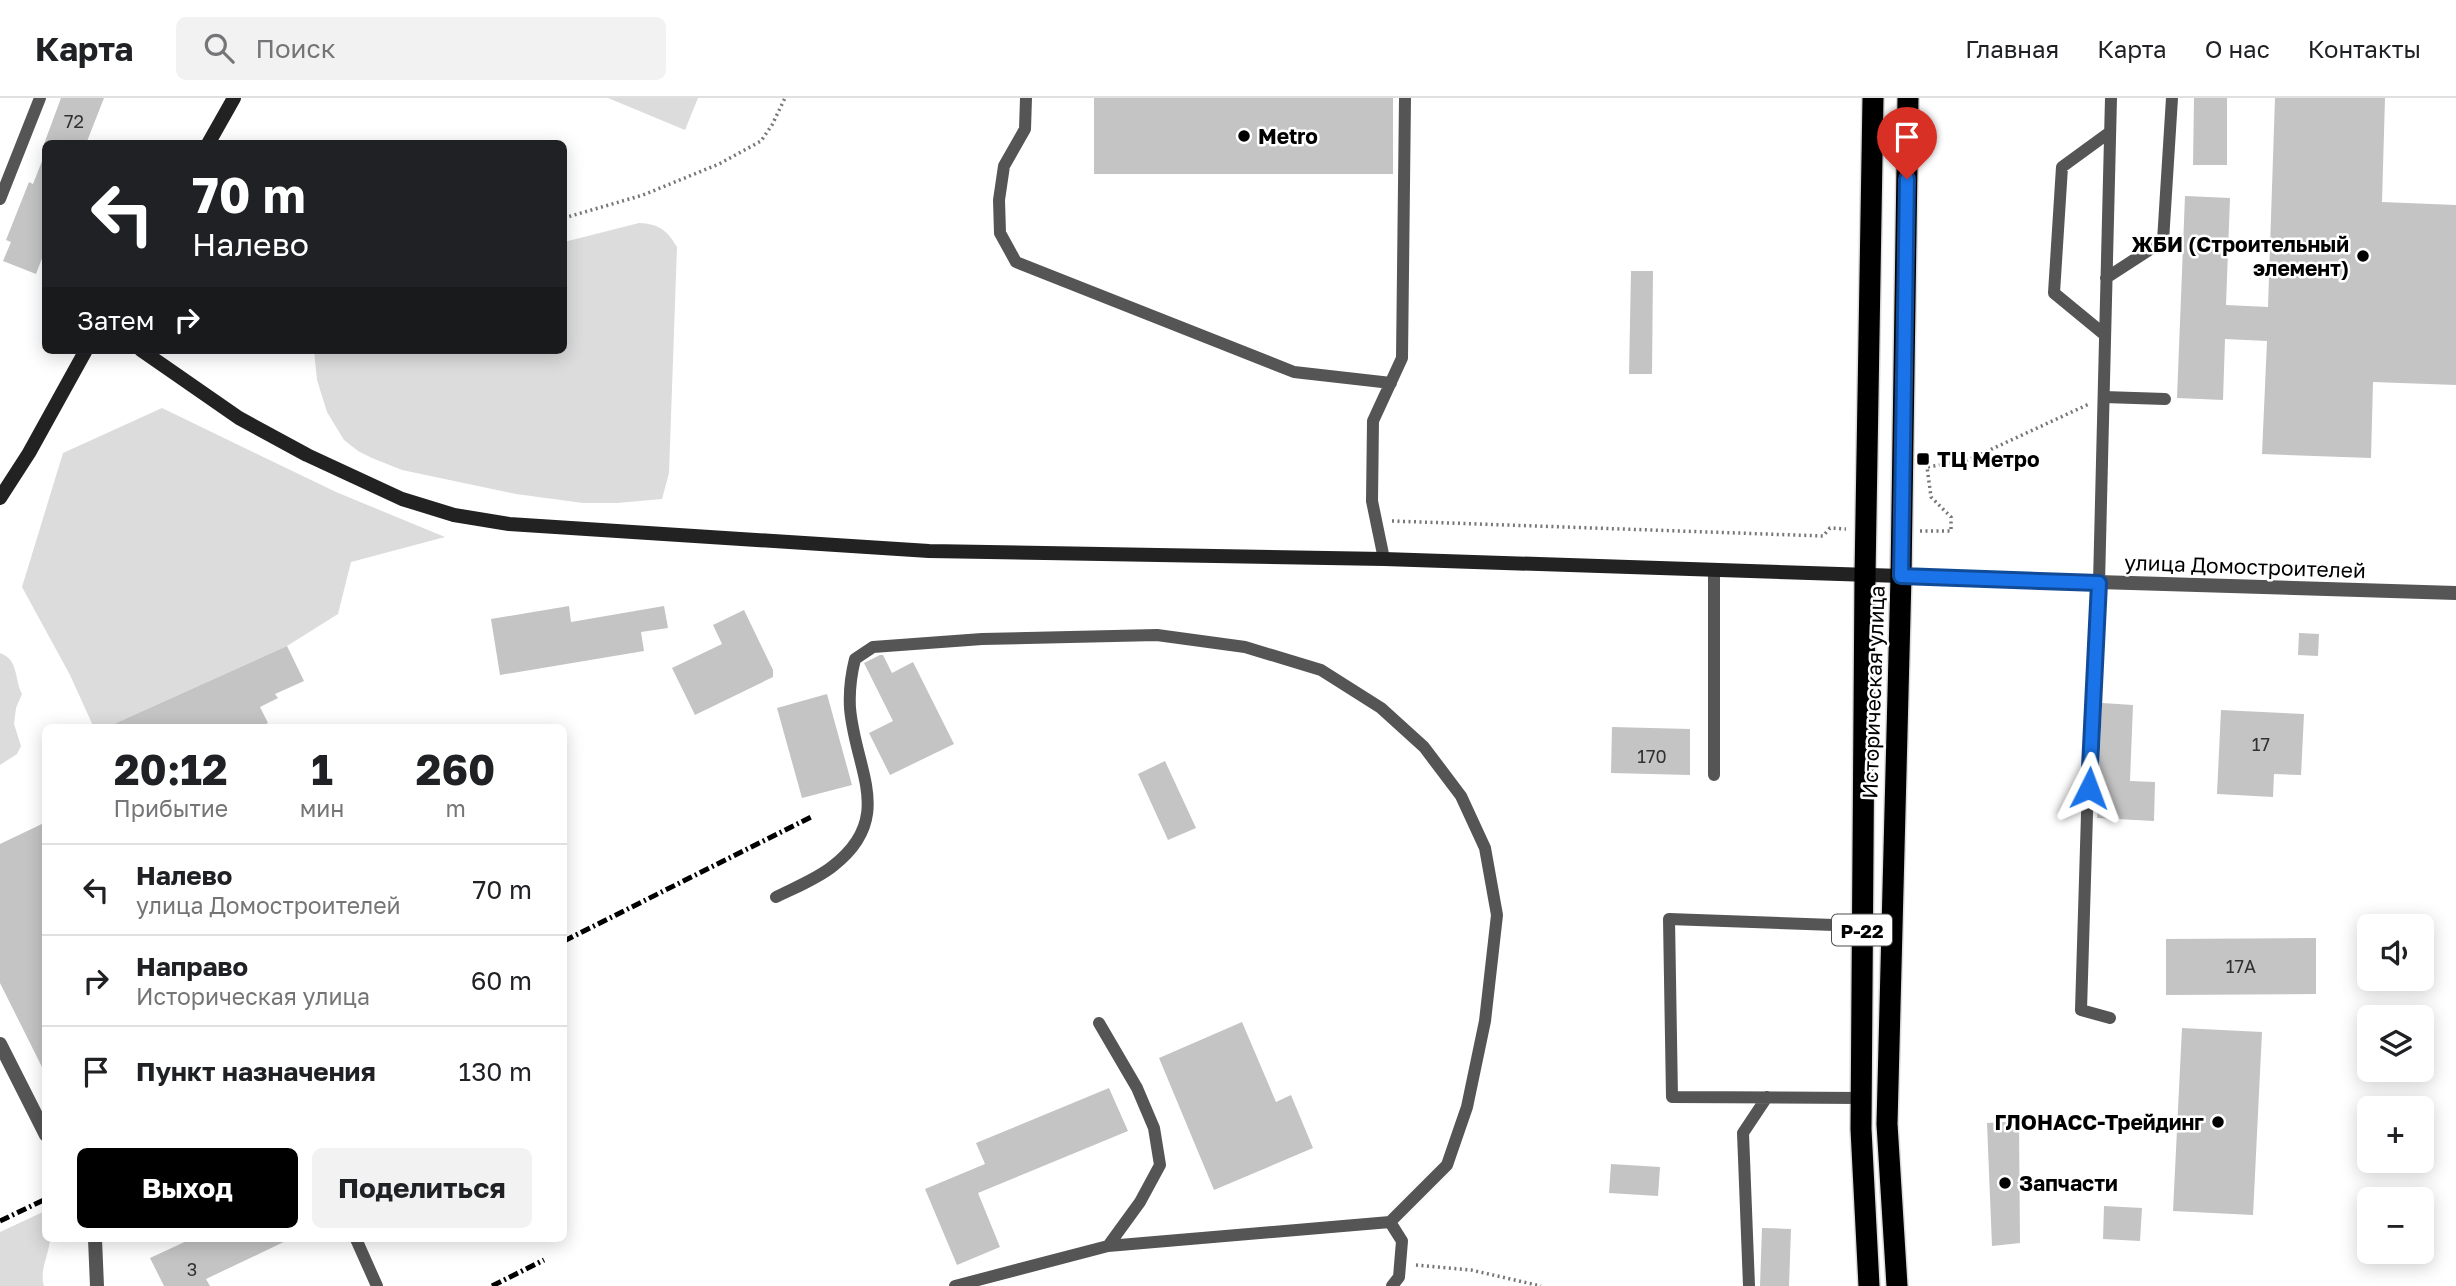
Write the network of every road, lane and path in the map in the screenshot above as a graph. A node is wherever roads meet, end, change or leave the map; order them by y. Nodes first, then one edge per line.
1 (40, 98) edge
2 (234, 98) edge
3 (785, 98) edge
4 (1026, 98) edge
5 (1405, 98) edge
6 (1873, 98) edge
7 (1908, 98) edge
8 (2110, 98) edge
9 (2172, 98) edge
10 (2110, 132) junction
11 (210, 140) edge
12 (0, 198) edge
13 (567, 217) edge
14 (2106, 278) junction
15 (2105, 334) junction
16 (84, 354) edge
17 (147, 354) edge
18 (1391, 383) junction
19 (2104, 397) junction
20 (2165, 399) dead end
21 (0, 498) edge
22 (1376, 521) junction
23 (1865, 530) junction
24 (1902, 531) junction
25 (1384, 559) junction
26 (1714, 570) junction
27 (1865, 575) junction
28 (1901, 576) junction
29 (2099, 583) junction
30 (2456, 593) edge
31 (1714, 775) dead end
32 (776, 897) dead end
33 (1862, 926) junction
34 (2110, 1018) dead end
35 (1099, 1023) dead end
36 (0, 1044) edge
37 (1767, 1097) junction
38 (1861, 1098) junction
39 (42, 1127) edge
40 (1390, 1222) junction
41 (94, 1242) edge
42 (357, 1242) edge
43 (1108, 1245) junction
44 (1400, 1264) junction
45 (97, 1286) edge
46 (377, 1286) edge
47 (955, 1286) edge
48 (1392, 1286) edge
49 (1541, 1286) edge
50 (1749, 1286) edge
51 (1869, 1286) edge
52 (1897, 1286) edge

1 - 12 lane
2 - 11 main road
3 - 13 path
4 - 18 lane
5 - 18 lane
6 - 23 highway, Историческая улица / Р-22
7 - 24 highway, Историческая улица / Р-22
8 - 10 lane
9 - 14 lane
10 - 14 lane
10 - 15 lane
14 - 15 lane
15 - 19 lane
16 - 21 main road
17 - 25 main road, улица Домостроителей
18 - 22 lane
19 - 20 lane
19 - 24 path
19 - 29 lane
22 - 23 path
22 - 25 lane
23 - 27 highway, Историческая улица / Р-22
24 - 28 highway, Историческая улица / Р-22
25 - 26 main road, улица Домостроителей
26 - 27 main road, улица Домостроителей
26 - 31 lane
27 - 28 main road, улица Домостроителей
27 - 33 highway, Историческая улица / Р-22
28 - 29 street, улица Домостроителей
28 - 52 highway, Историческая улица / Р-22
29 - 30 street, улица Домостроителей
29 - 34 lane
32 - 40 lane
33 - 37 lane
33 - 38 highway, Историческая улица / Р-22
35 - 43 lane
36 - 39 street
37 - 38 lane
37 - 50 lane
38 - 51 highway, Историческая улица / Р-22
40 - 43 lane
40 - 44 lane
41 - 45 street
42 - 46 lane
43 - 47 lane
44 - 48 lane
44 - 49 path

